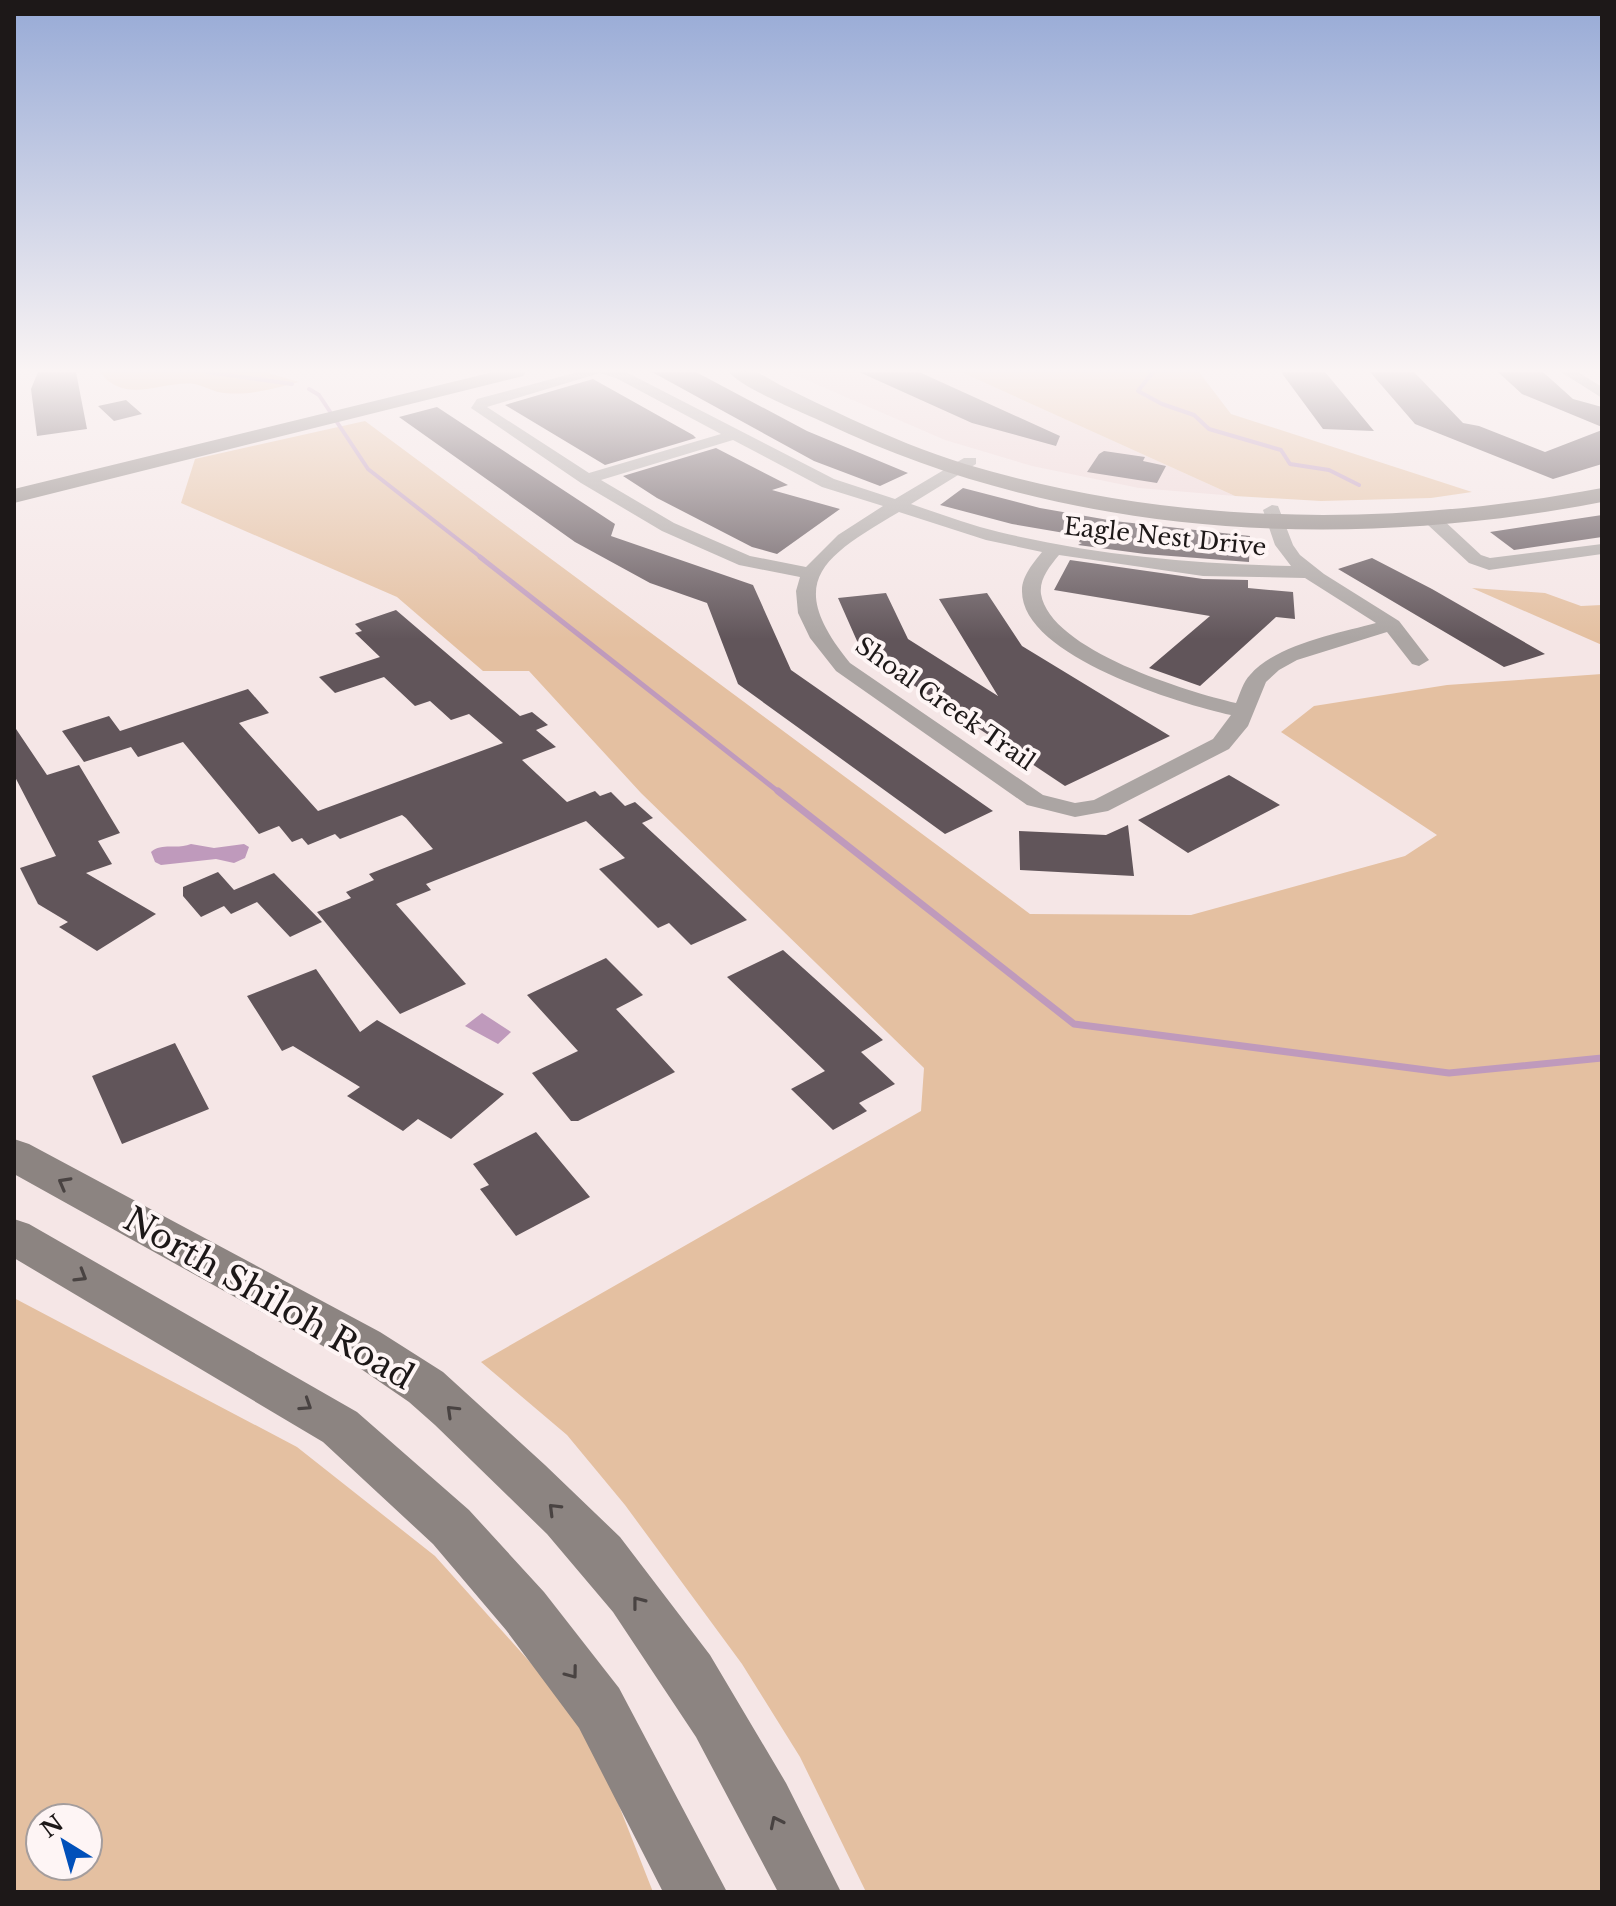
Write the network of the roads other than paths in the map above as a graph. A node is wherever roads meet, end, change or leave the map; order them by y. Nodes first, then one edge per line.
1 (115, 461) edge
2 (135, 461) edge
3 (560, 461) edge
4 (647, 461) edge
5 (784, 461) edge
6 (952, 461) edge
7 (955, 461) edge
8 (964, 465) junction
9 (587, 479) junction
10 (14, 480) edge
11 (1602, 480) edge
12 (1602, 495) edge
13 (14, 496) edge
14 (895, 507) junction
15 (1274, 516) junction
16 (1434, 521) junction
17 (1054, 549) junction
18 (1602, 549) edge
19 (1308, 572) junction
20 (811, 573) junction
21 (1392, 625) junction
22 (1419, 660) dead end
23 (1243, 711) junction
24 (14, 1155) edge
25 (14, 1236) edge
26 (696, 1892) edge
27 (810, 1892) edge

1 - 10 main road
2 - 13 main road
3 - 9 street
4 - 9 street
5 - 14 street, Eagle Nest Drive
6 - 8 main road
7 - 8 main road
8 - 14 street
8 - 15 main road
9 - 20 street
11 - 15 main road
12 - 16 main road
14 - 17 street, Eagle Nest Drive
14 - 20 street
15 - 16 main road
15 - 19 street
16 - 18 street
17 - 19 street, Eagle Nest Drive
17 - 23 street
19 - 21 street
20 - 23 street, Shoal Creek Trail
21 - 22 street
21 - 23 street
27 -> 24 main road, North Shiloh Road
25 -> 26 main road

